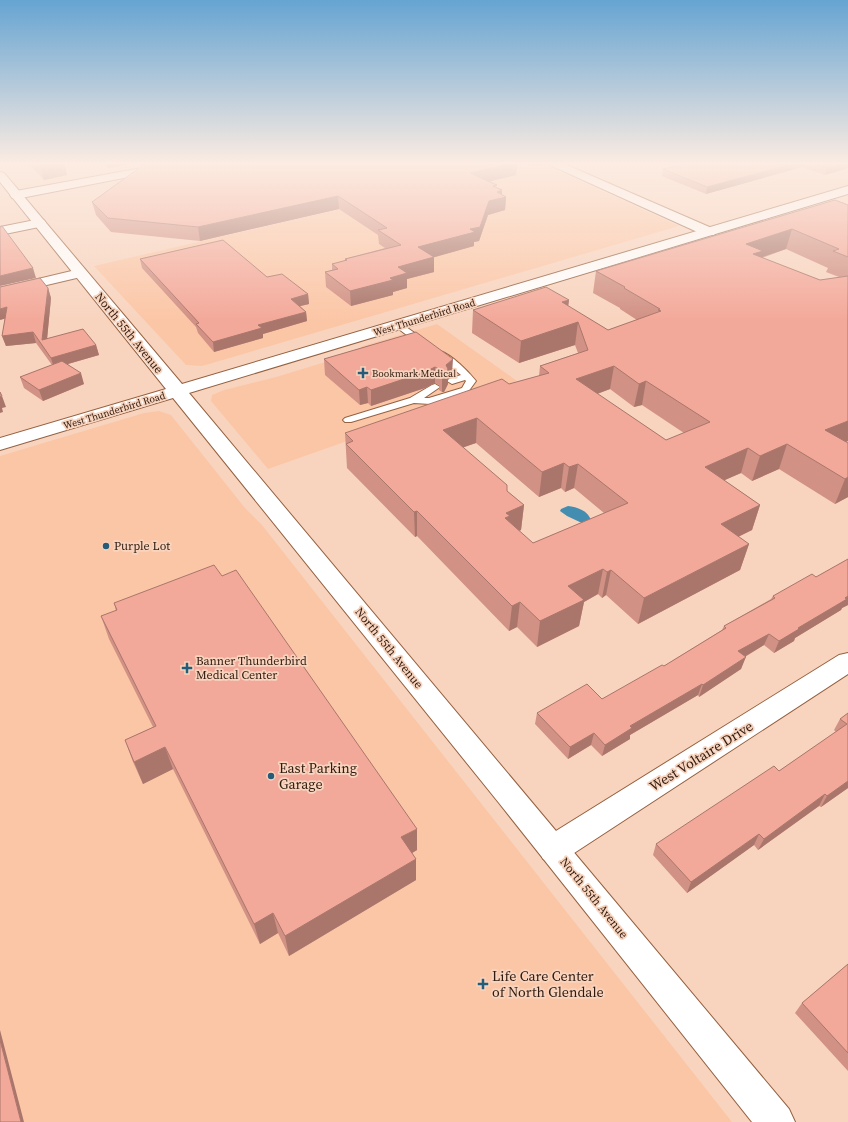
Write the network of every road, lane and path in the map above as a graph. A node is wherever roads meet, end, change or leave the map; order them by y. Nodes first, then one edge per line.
1 (33, 215) edge
2 (672, 215) edge
3 (764, 215) edge
4 (40, 223) junction
5 (0, 231) edge
6 (709, 232) junction
7 (80, 273) junction
8 (0, 292) edge
9 (399, 324) junction
10 (467, 376) junction
11 (454, 382) dead end
12 (435, 389) dead end
13 (177, 391) junction
14 (413, 400) junction
15 (348, 420) dead end
16 (0, 444) edge
17 (848, 662) edge
18 (554, 849) junction
19 (776, 1122) edge

1 - 4 street, North 55th Avenue
2 - 6 street
3 - 6 street, West Thunderbird Road
4 - 5 street
4 - 7 street, North 55th Avenue
6 - 9 street, West Thunderbird Road
7 - 8 street
7 - 13 street, North 55th Avenue
9 - 10 lane
9 - 13 street, West Thunderbird Road
10 - 11 lane
10 - 14 lane
12 - 14 lane
13 - 16 street, West Thunderbird Road
13 - 18 street, North 55th Avenue
14 - 15 lane
17 - 18 street, West Voltaire Drive
18 - 19 street, North 55th Avenue

